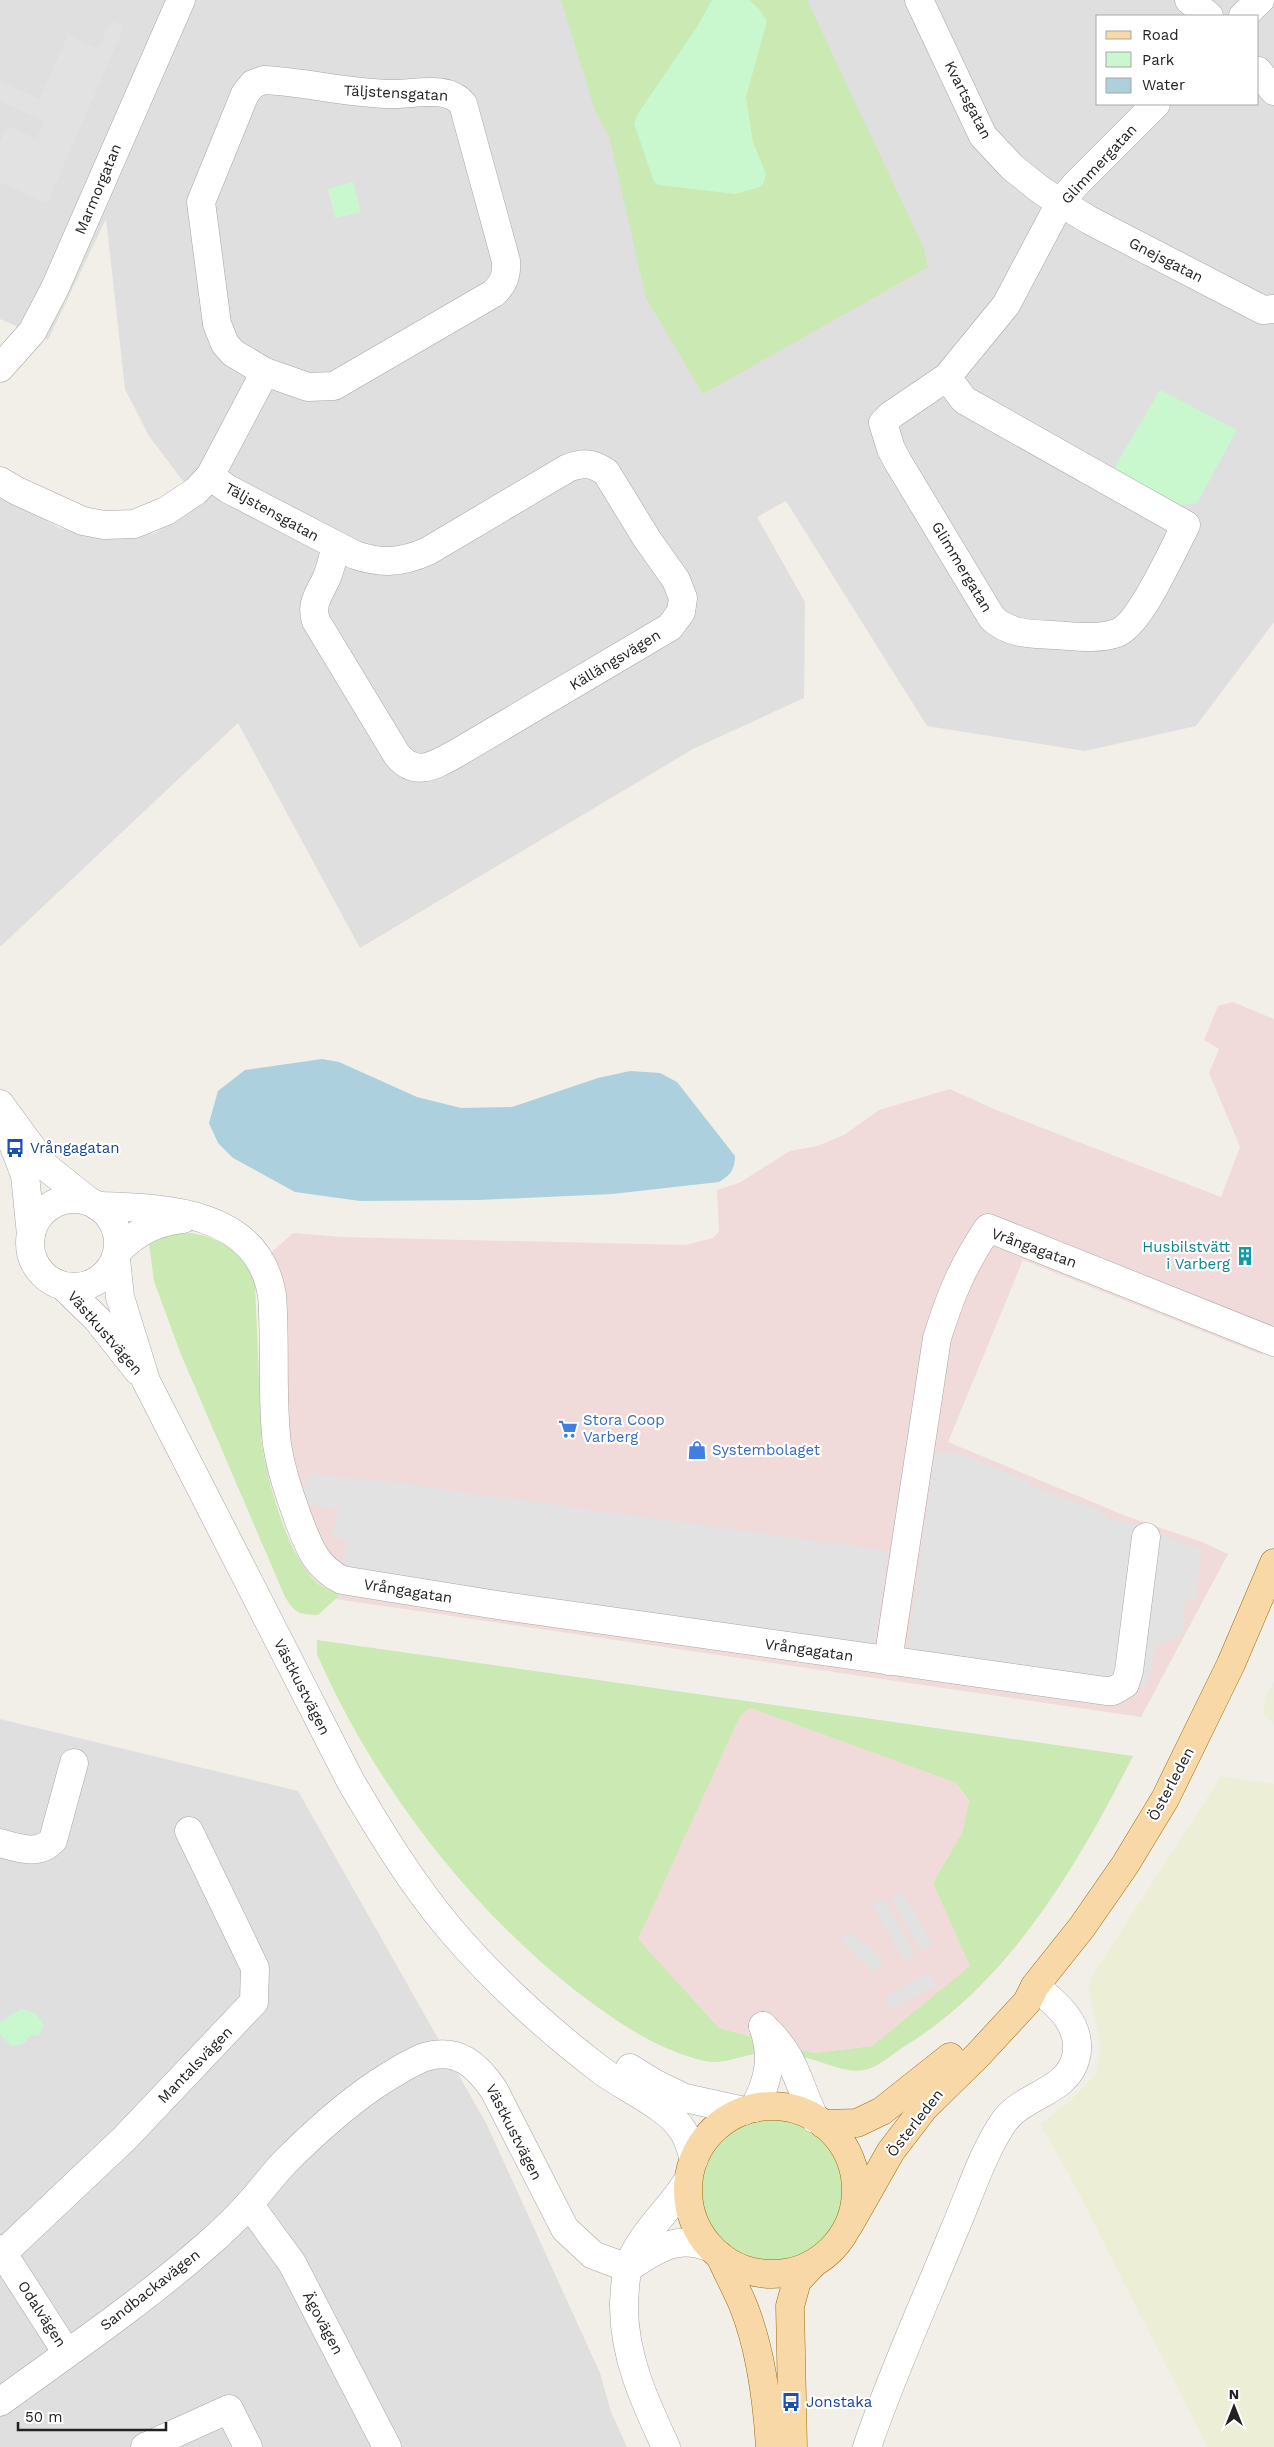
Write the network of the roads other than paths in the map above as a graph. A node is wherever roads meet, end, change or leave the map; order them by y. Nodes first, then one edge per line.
1 (181, 0) edge
2 (919, 0) edge
3 (1189, 0) edge
4 (1260, 0) edge
5 (1207, 15) edge
6 (1244, 15) edge
7 (1259, 72) edge
8 (1274, 91) edge
9 (1155, 105) edge
10 (1060, 203) junction
11 (1274, 309) edge
12 (0, 368) edge
13 (265, 372) junction
14 (947, 377) junction
15 (210, 476) junction
16 (0, 481) edge
17 (336, 546) junction
18 (0, 1104) edge
19 (0, 1111) edge
20 (94, 1204) junction
21 (200, 1218) junction
22 (31, 1235) junction
23 (117, 1255) junction
24 (63, 1286) junction
25 (1274, 1342) edge
26 (146, 1381) junction
27 (1146, 1537) dead end
28 (1274, 1563) edge
29 (888, 1661) junction
30 (74, 1763) dead end
31 (189, 1831) dead end
32 (0, 1843) edge
33 (490, 1972) junction
34 (1035, 1986) junction
35 (749, 2110) junction
36 (819, 2121) junction
37 (285, 2162) joint
38 (691, 2170) junction
39 (249, 2204) junction
40 (849, 2224) junction
41 (715, 2252) junction
42 (1, 2253) edge
43 (813, 2264) junction
44 (628, 2268) junction
45 (68, 2353) junction
46 (0, 2402) edge
47 (144, 2447) edge
48 (248, 2447) edge
49 (387, 2447) edge
50 (666, 2447) edge
51 (770, 2447) edge
52 (793, 2447) edge
53 (867, 2447) edge

1 - 12 street, Marmorgatan
2 - 10 street, Kvartsgatan
3 - 5 street
4 - 6 street
7 - 8 street
9 - 10 street, Glimmergatan
10 - 11 street, Gnejsgatan
10 - 14 street, Glimmergatan
13 - 13 street, Täljstensgatan
13 - 15 street, Täljstensgatan
14 - 14 street, Glimmergatan
15 - 16 street, Täljstensgatan
15 - 17 street, Täljstensgatan
17 - 17 street, Källängsvägen
18 - 20 street, Västkustvägen
19 - 22 street, Västkustvägen
20 - 21 street, Vrångagatan
20 - 22 street
20 - 23 street, Västkustvägen
21 - 23 street, Vrångagatan
21 - 29 street, Vrångagatan
22 - 24 street, Västkustvägen
23 - 24 street, Västkustvägen
23 - 26 street, Västkustvägen
24 - 26 street, Västkustvägen
25 - 29 street, Vrångagatan
26 - 33 street, Västkustvägen
27 - 29 street, Vrångagatan
28 - 34 main road, Österleden
30 - 32 street
31 - 42 street, Mantalsvägen
33 - 35 street, Västkustvägen
33 - 38 street, Västkustvägen
34 - 36 main road, Österleden
34 - 40 main road, Österleden
34 - 53 street
35 - 36 main road
35 - 36 street
35 - 38 main road
36 - 40 main road
37 - 39 street, Sandbackavägen
37 - 44 street, Västkustvägen
38 - 41 main road
38 - 44 street
39 - 45 street, Sandbackavägen
39 - 49 street, Ägovägen
40 - 43 main road
41 - 43 main road
41 - 44 street
41 - 51 main road
42 - 45 street, Odalvägen
43 - 52 main road
44 - 50 street
45 - 46 street, Sandbackavägen
47 - 48 street

